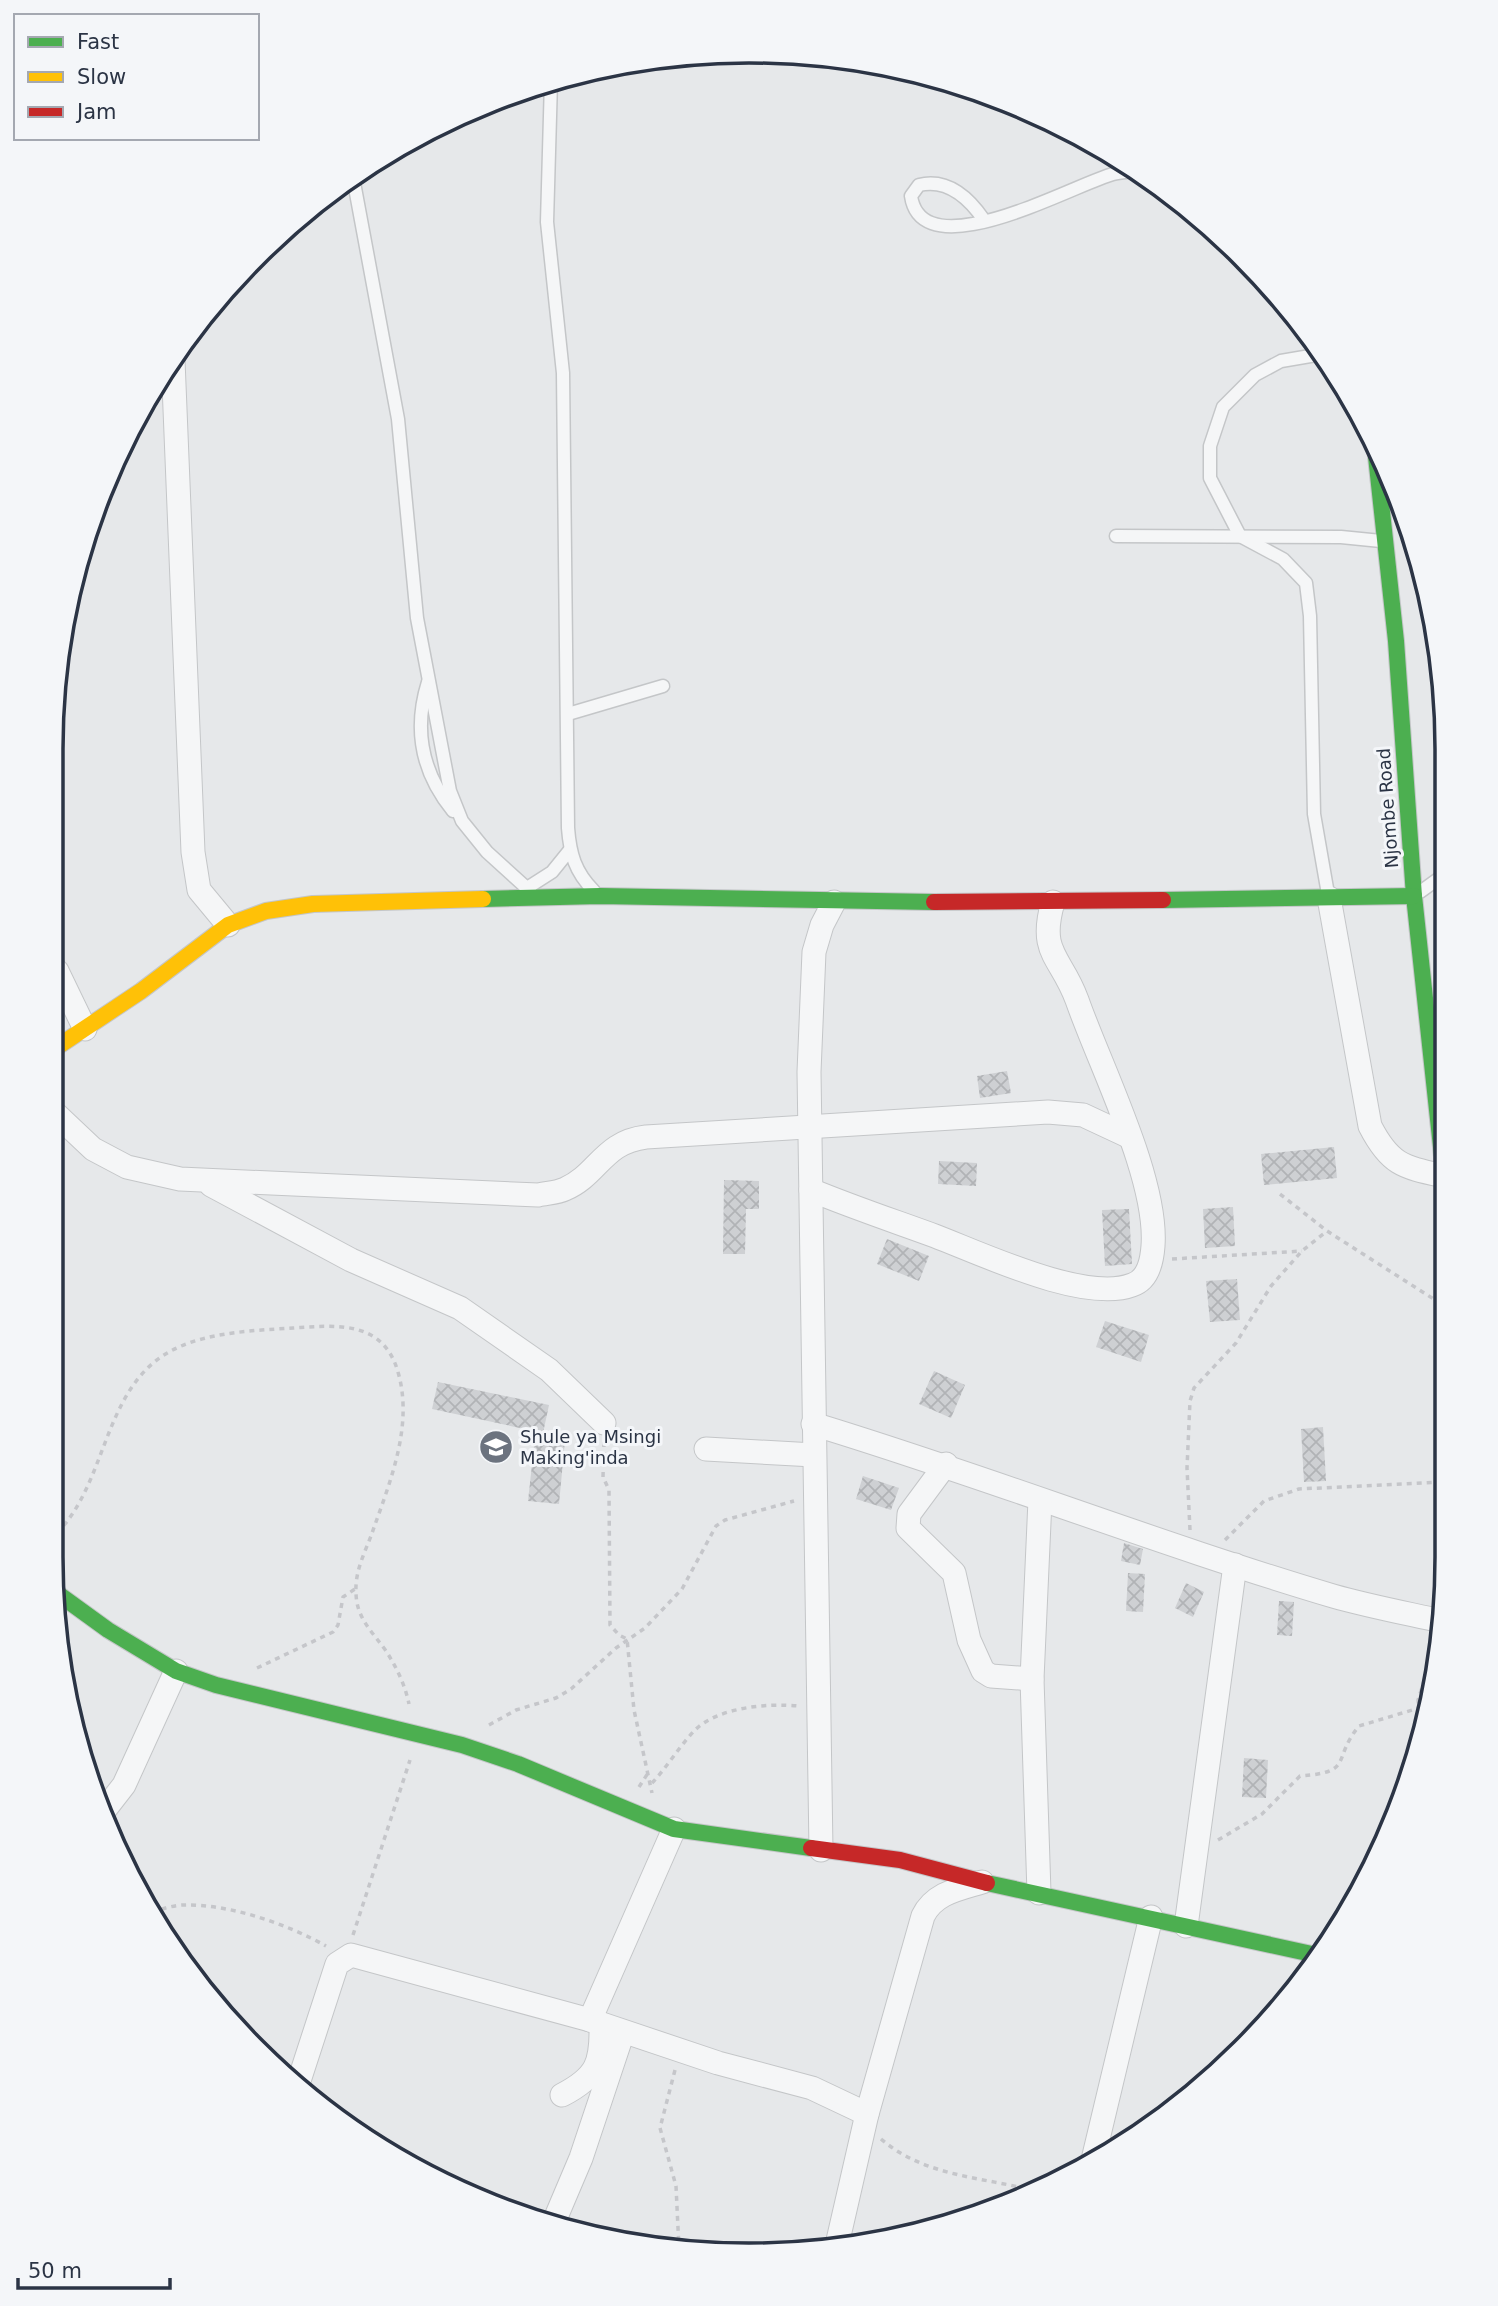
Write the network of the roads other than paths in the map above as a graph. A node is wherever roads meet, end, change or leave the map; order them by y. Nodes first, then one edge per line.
1 (551, 92) edge
2 (1121, 174) edge
3 (355, 188) edge
4 (984, 220) junction
5 (1311, 356) edge
6 (174, 376) edge
7 (1378, 475) edge
8 (1116, 536) dead end
9 (1240, 537) junction
10 (1385, 541) junction
11 (663, 686) dead end
12 (568, 714) junction
13 (569, 851) junction
14 (1435, 881) edge
15 (533, 893) junction
16 (600, 896) junction
17 (1414, 897) junction
18 (1329, 898) junction
19 (834, 902) junction
20 (1053, 902) junction
21 (228, 925) junction
22 (63, 983) edge
23 (85, 1029) junction
24 (63, 1043) edge
25 (1435, 1092) edge
26 (63, 1121) edge
27 (811, 1124) junction
28 (1128, 1136) junction
29 (1435, 1174) edge
30 (201, 1180) junction
31 (811, 1191) junction
32 (604, 1423) road end
33 (813, 1424) junction
34 (706, 1449) dead end
35 (814, 1455) junction
36 (946, 1465) junction
37 (1040, 1500) junction
38 (1235, 1565) junction
39 (64, 1598) edge
40 (1432, 1619) edge
41 (176, 1671) junction
42 (1032, 1679) junction
43 (109, 1804) edge
44 (674, 1829) junction
45 (821, 1850) junction
46 (982, 1882) junction
47 (1039, 1893) junction
48 (1151, 1917) junction
49 (1186, 1926) junction
50 (1308, 1953) edge
51 (596, 2022) junction
52 (624, 2032) junction
53 (300, 2076) edge
54 (562, 2095) dead end
55 (867, 2114) junction
56 (1095, 2149) edge
57 (556, 2216) edge
58 (839, 2237) edge

1 - 12 lane
2 - 4 lane
3 - 15 lane
4 - 4 lane
5 - 9 lane
6 - 21 street
7 - 10 main road, Njombe Road
8 - 9 lane
9 - 10 lane
9 - 18 lane
10 - 17 main road, Njombe Road
11 - 12 lane
12 - 13 lane
13 - 15 lane
13 - 16 lane
14 - 17 lane
15 - 16 main road
15 - 21 main road
16 - 19 main road
17 - 18 main road
17 - 25 main road, Njombe Road
18 - 20 main road
18 - 29 street
19 - 20 main road
19 - 27 street
20 - 28 street
21 - 23 main road
22 - 23 street
23 - 24 main road
26 - 30 street
27 - 28 street
27 - 30 street
27 - 31 street
28 - 31 street
30 - 32 street
31 - 33 street
33 - 35 street
33 - 36 street
34 - 35 street
35 - 45 street
36 - 37 street
36 - 42 street
37 - 38 street
37 - 42 street
38 - 40 street
38 - 49 street
39 - 41 main road
41 - 43 street
41 - 44 main road
42 - 47 street
44 - 45 main road
44 - 51 street
45 - 46 main road
46 - 47 main road
46 - 55 street
47 - 48 main road
48 - 49 main road
48 - 56 street
49 - 50 main road
51 - 52 street
51 - 53 street
51 - 54 street
52 - 55 street
52 - 57 street
55 - 58 street

